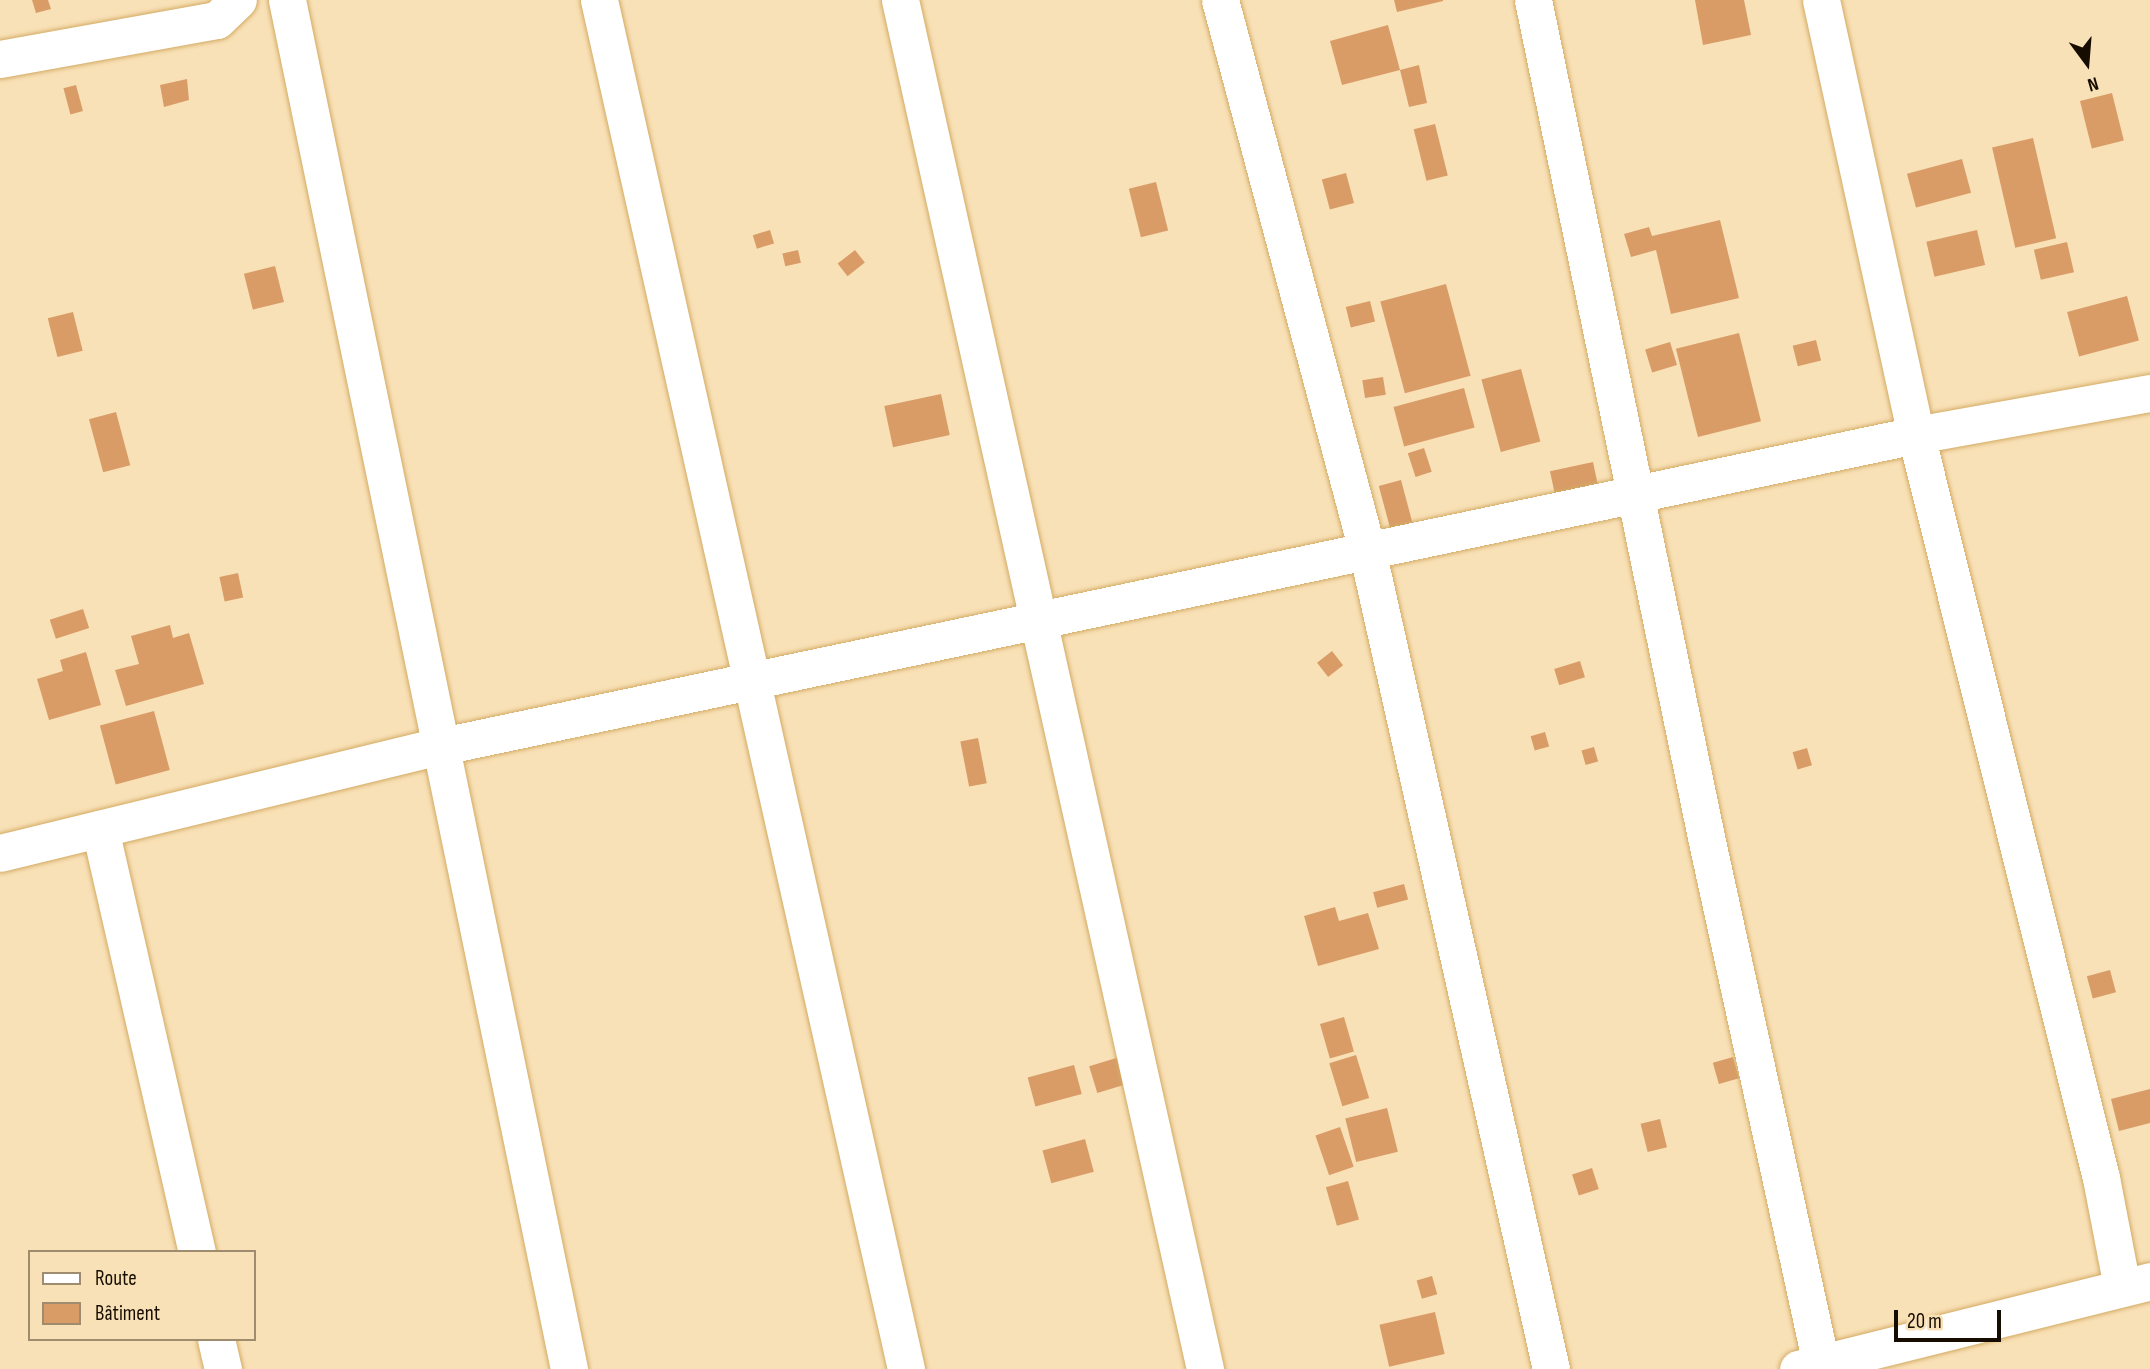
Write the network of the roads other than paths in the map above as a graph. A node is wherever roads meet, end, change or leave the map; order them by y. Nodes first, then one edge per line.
1 (237, 0) edge
2 (287, 0) edge
3 (599, 0) edge
4 (900, 0) edge
5 (1220, 0) edge
6 (1533, 0) edge
7 (1821, 0) edge
8 (0, 59) edge
9 (2150, 393) edge
10 (1916, 435) junction
11 (1636, 497) junction
12 (1367, 550) junction
13 (1038, 619) junction
14 (752, 681) junction
15 (441, 747) junction
16 (100, 829) junction
17 (0, 853) edge
18 (197, 1250) edge
19 (2136, 1284) edge
20 (216, 1341) edge
21 (1810, 1366) edge
22 (223, 1369) edge
23 (569, 1369) edge
24 (906, 1369) edge
25 (1205, 1369) edge
26 (1550, 1369) edge

1 - 8 street
2 - 15 street
3 - 14 street
4 - 13 street
5 - 12 street
6 - 11 street
7 - 10 street
9 - 10 street
10 - 11 street
10 - 19 street
11 - 12 street
11 - 21 street
12 - 13 street
12 - 26 street
13 - 14 street
13 - 25 street
14 - 15 street
14 - 24 street
15 - 16 street
15 - 23 street
16 - 17 street
16 - 18 street
19 - 21 street
20 - 22 street

